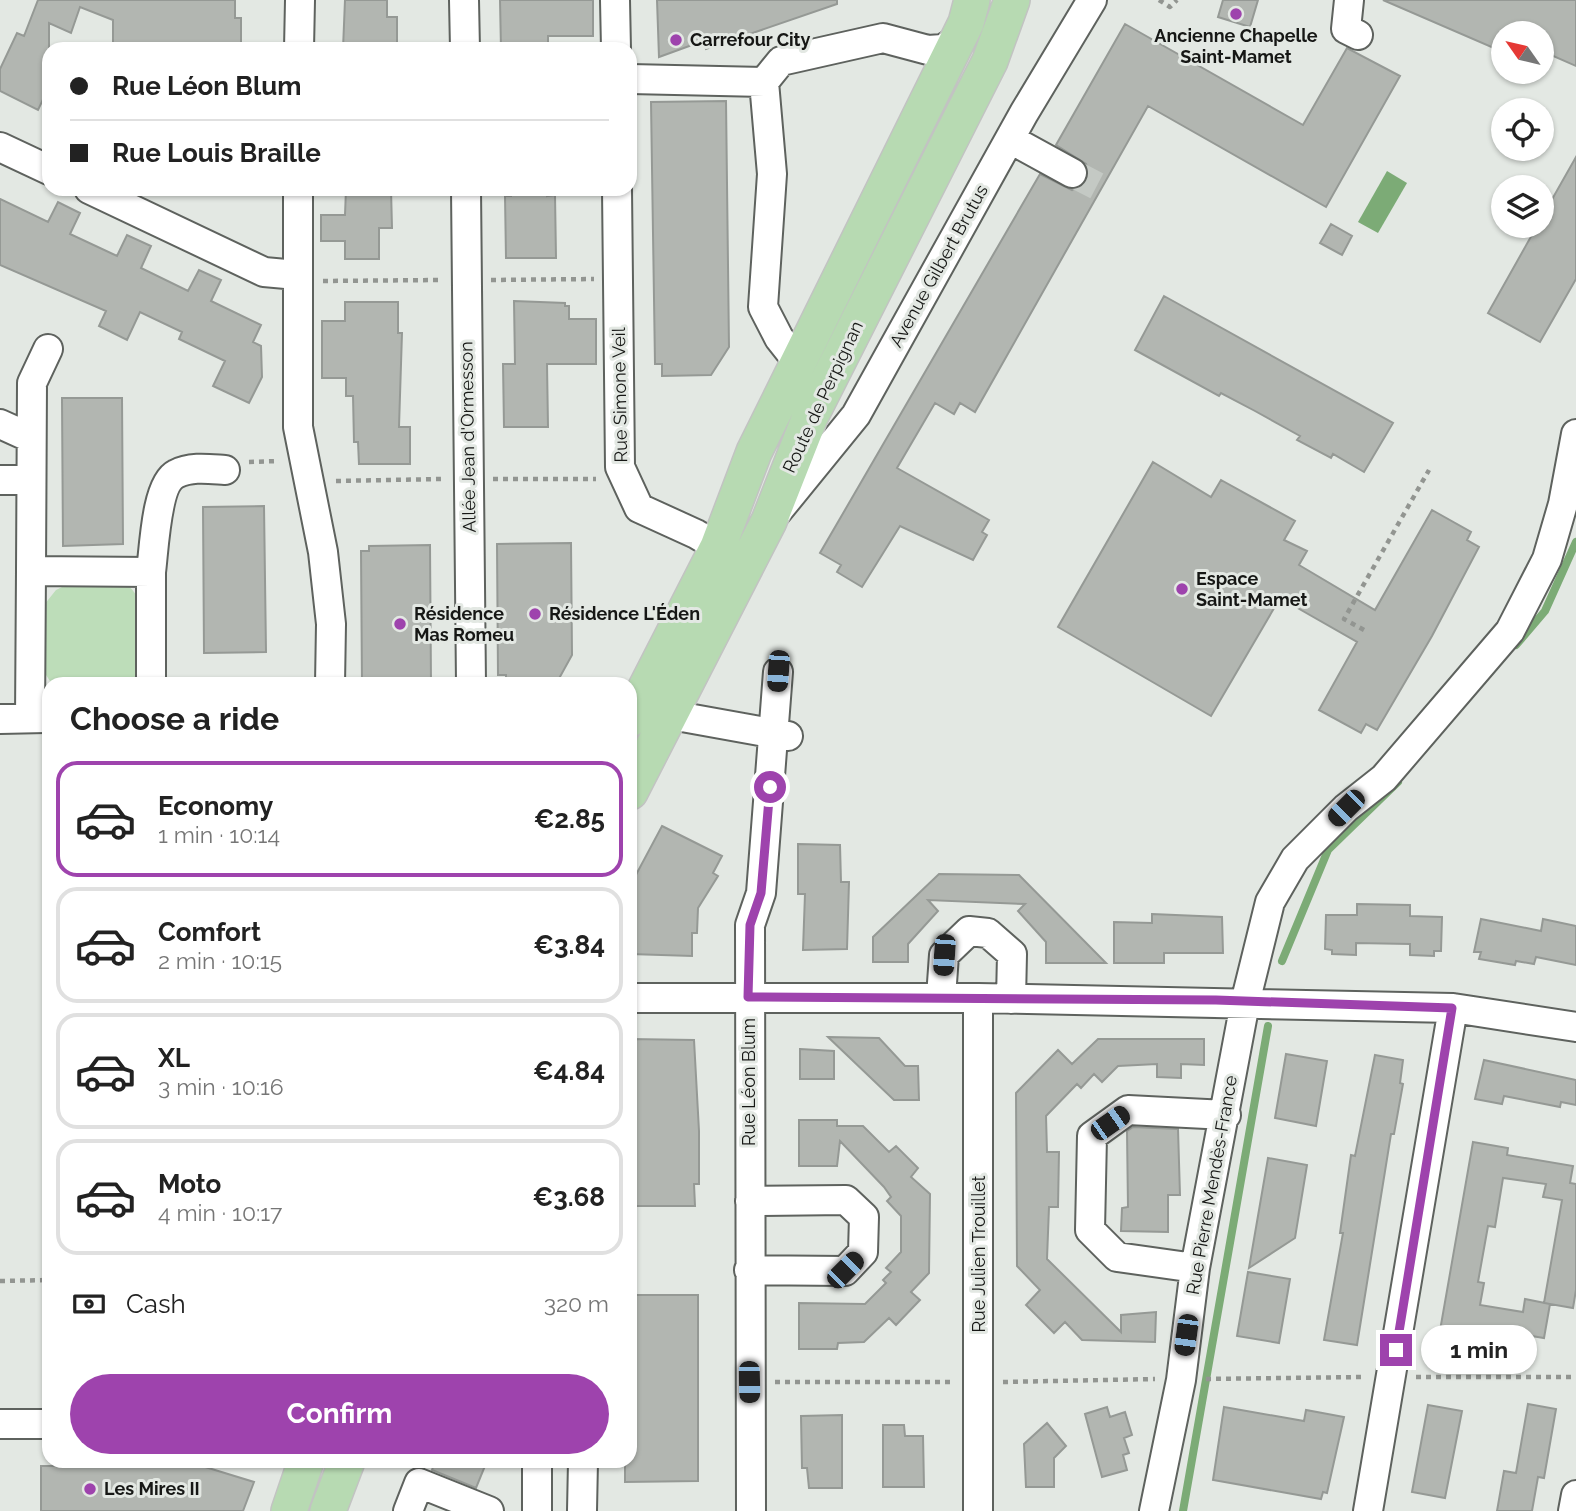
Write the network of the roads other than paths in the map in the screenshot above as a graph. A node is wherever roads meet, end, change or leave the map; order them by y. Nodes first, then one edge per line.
1 (300, 0) edge
2 (464, 0) edge
3 (615, 0) edge
4 (972, 0) edge
5 (1012, 0) edge
6 (1092, 0) edge
7 (1349, 0) edge
8 (1358, 35) dead end
9 (957, 40) junction
10 (299, 42) edge
11 (465, 42) edge
12 (616, 42) edge
13 (637, 79) edge
14 (764, 82) junction
15 (1010, 139) junction
16 (0, 147) edge
17 (42, 167) edge
18 (1072, 173) tunnel mouth
19 (104, 196) edge
20 (298, 196) edge
21 (466, 196) edge
22 (617, 196) edge
23 (297, 278) junction
24 (48, 349) dead end
25 (798, 362) junction
26 (0, 424) edge
27 (1576, 434) edge
28 (32, 438) junction
29 (225, 470) road end
30 (0, 480) edge
31 (31, 480) junction
32 (769, 521) junction
33 (718, 547) junction
34 (31, 571) junction
35 (151, 572) junction
36 (778, 671) dead end
37 (151, 677) edge
38 (330, 677) edge
39 (471, 677) edge
40 (637, 705) edge
41 (670, 715) junction
42 (39, 718) edge
43 (0, 719) edge
44 (781, 735) junction
45 (637, 779) edge
46 (748, 997) junction
47 (941, 997) junction
48 (637, 998) edge
49 (978, 998) junction
50 (1011, 999) junction
51 (1245, 1003) junction
52 (1452, 1008) junction
53 (1576, 1027) edge
54 (1226, 1115) junction
55 (750, 1201) junction
56 (1195, 1268) junction
57 (750, 1270) junction
58 (0, 1424) edge
59 (42, 1424) edge
60 (304, 1468) edge
61 (344, 1468) edge
62 (537, 1468) edge
63 (583, 1468) edge
64 (1576, 1495) edge
65 (289, 1511) edge
66 (328, 1511) edge
67 (408, 1511) edge
68 (489, 1511) edge
69 (537, 1511) edge
70 (582, 1511) edge
71 (751, 1511) edge
72 (978, 1511) edge
73 (1154, 1511) edge
74 (1368, 1511) edge
75 (1573, 1511) edge

1 - 10 street
2 - 11 street
3 - 12 street
4 - 9 main road, Route de Perpignan
5 - 32 main road, Route de Perpignan
6 - 15 street, Avenue Gilbert Brutus
7 - 8 street
9 - 14 street
9 - 25 main road, Route de Perpignan
13 - 14 street
14 - 25 street
15 - 18 street
15 - 32 street, Avenue Gilbert Brutus
16 - 17 street
19 - 23 street
20 - 23 street
21 - 39 street, Allée Jean d'Ormesson
22 - 33 street, Rue Simone Veil
23 - 38 street
24 - 28 street
25 - 33 main road, Route de Perpignan
26 - 28 street
27 - 51 street, Rue Pierre Mendès-France
28 - 31 street
29 - 35 street
30 - 31 street
31 - 34 street
32 - 41 main road, Route de Perpignan
33 - 40 main road, Route de Perpignan
34 - 35 street
34 - 42 street
35 - 37 street
36 - 44 street, Rue Léon Blum
41 - 44 street
41 - 45 main road, Route de Perpignan
42 - 43 street
44 - 46 street, Rue Léon Blum
46 - 47 street
46 - 48 street
46 - 55 street, Rue Léon Blum
47 - 49 street
47 - 50 street
49 - 50 street
49 - 72 street, Rue Julien Trouillet
50 - 51 street
51 - 52 street
51 - 54 street, Rue Pierre Mendès-France
52 - 53 street
52 - 74 street
54 - 56 street, Rue Pierre Mendès-France
54 - 56 street
55 - 57 street, Rue Léon Blum
55 - 57 street
56 - 73 street, Rue Pierre Mendès-France
57 - 71 street, Rue Léon Blum
58 - 59 street
60 - 65 main road
61 - 66 main road
62 - 69 street
63 - 70 street
64 - 75 street
67 - 68 street

